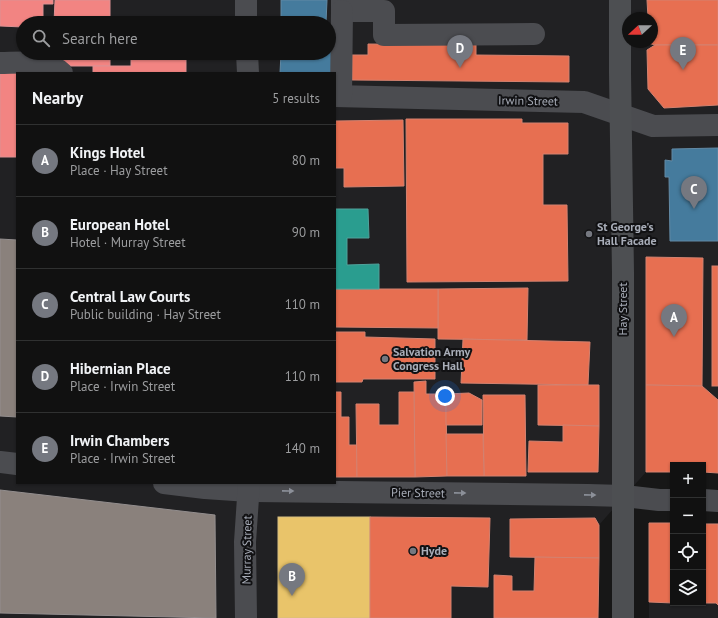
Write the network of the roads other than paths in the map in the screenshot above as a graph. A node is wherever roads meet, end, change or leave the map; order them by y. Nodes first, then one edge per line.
1 (246, 0) edge
2 (620, 0) edge
3 (342, 5) edge
4 (246, 16) edge
5 (534, 34) dead end
6 (247, 60) edge
7 (0, 63) edge
8 (61, 72) edge
9 (248, 72) edge
10 (338, 96) edge
11 (622, 116) junction
12 (718, 125) edge
13 (0, 462) edge
14 (16, 464) edge
15 (172, 484) edge
16 (249, 487) edge
17 (624, 496) junction
18 (670, 500) edge
19 (706, 500) edge
20 (718, 500) edge
21 (246, 618) edge
22 (623, 618) edge

1 - 4 street
2 - 11 main road, Hay Street
3 - 5 street
3 - 10 street
6 - 9 street
7 - 8 street
10 - 11 street, Irwin Street
11 - 12 street, Irwin Street
11 - 17 main road, Hay Street
13 - 14 street
15 - 16 street, Pier Street
16 -> 17 street, Pier Street
16 - 21 street, Murray Street
17 - 18 street, Pier Street
17 - 22 main road, Hay Street
19 - 20 street

